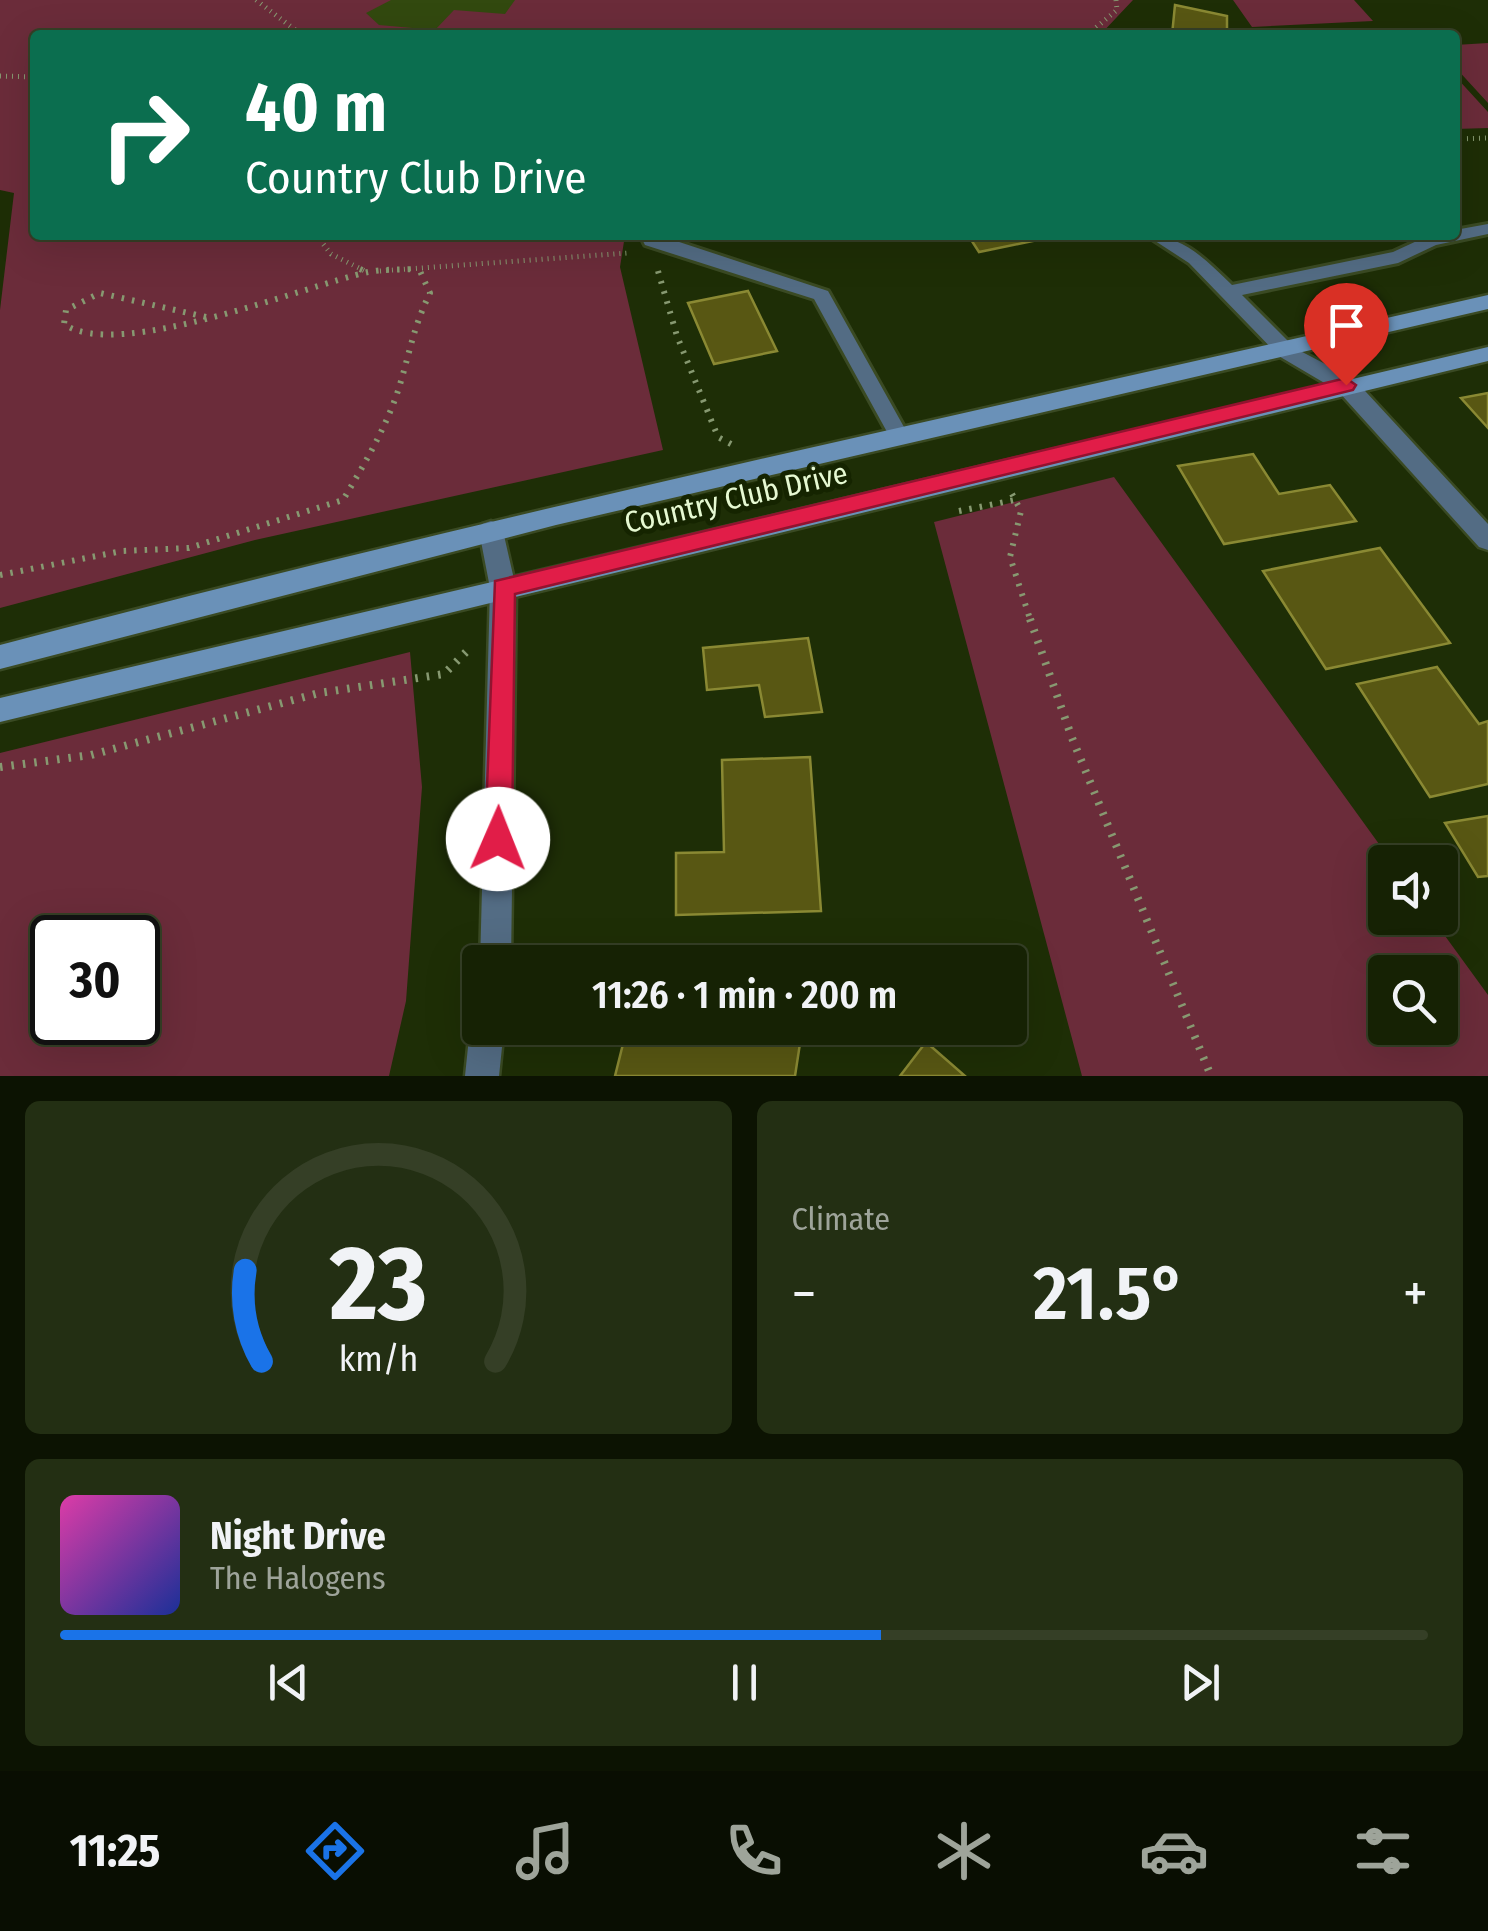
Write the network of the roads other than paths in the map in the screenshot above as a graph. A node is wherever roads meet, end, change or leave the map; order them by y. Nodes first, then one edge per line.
1 (1488, 229) edge
2 (1460, 233) edge
3 (651, 240) edge
4 (1164, 240) edge
5 (1424, 240) edge
6 (1227, 292) junction
7 (1488, 302) edge
8 (1285, 350) junction
9 (1488, 354) edge
10 (1346, 385) junction
11 (899, 436) junction
12 (491, 532) junction
13 (1488, 540) edge
14 (503, 588) junction
15 (0, 657) edge
16 (0, 710) edge
17 (495, 945) edge
18 (486, 1045) edge
19 (482, 1076) edge

1 - 2 lane
3 - 11 lane
4 - 6 lane
5 - 6 lane
6 - 8 lane
7 - 8 main road, Country Club Drive
8 - 10 street
8 - 11 main road, Country Club Drive
9 - 10 main road, Country Club Drive
10 - 13 street
10 - 14 main road, Country Club Drive
11 - 12 main road, Country Club Drive
12 - 14 street
12 - 15 main road, Country Club Drive
14 - 16 main road, Country Club Drive
14 - 17 street
18 - 19 street

